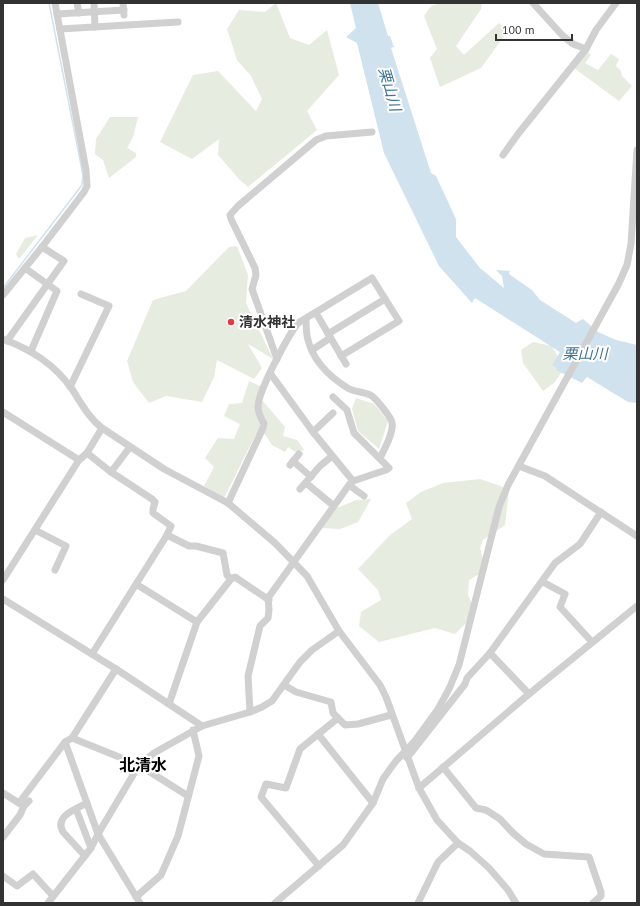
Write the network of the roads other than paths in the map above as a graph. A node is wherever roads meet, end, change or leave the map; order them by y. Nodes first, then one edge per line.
1 (55, 3) edge
2 (77, 3) edge
3 (94, 3) edge
4 (533, 3) edge
5 (616, 3) edge
6 (124, 10) edge
7 (94, 12) junction
8 (79, 13) junction
9 (57, 14) junction
10 (178, 22) dead end
11 (94, 27) junction
12 (60, 29) junction
13 (586, 49) junction
14 (372, 132) dead end
15 (637, 150) edge
16 (503, 155) dead end
17 (634, 244) edge
18 (42, 247) junction
19 (25, 268) junction
20 (47, 284) junction
21 (81, 294) dead end
22 (3, 295) edge
23 (385, 299) junction
24 (316, 313) junction
25 (306, 319) junction
26 (329, 336) junction
27 (5, 340) edge
28 (312, 350) junction
29 (31, 351) junction
30 (341, 356) junction
31 (277, 359) junction
32 (346, 364) dead end
33 (270, 373) junction
34 (70, 387) junction
35 (333, 397) dead end
36 (3, 412) edge
37 (333, 413) dead end
38 (102, 428) junction
39 (313, 432) junction
40 (130, 447) junction
41 (87, 453) junction
42 (299, 454) dead end
43 (332, 456) junction
44 (380, 458) junction
45 (80, 460) junction
46 (519, 466) junction
47 (111, 472) junction
48 (308, 480) junction
49 (351, 483) junction
50 (300, 489) dead end
51 (364, 496) dead end
52 (228, 503) junction
53 (334, 506) junction
54 (601, 512) junction
55 (34, 530) junction
56 (167, 535) junction
57 (637, 536) edge
58 (295, 562) junction
59 (55, 570) dead end
60 (230, 579) junction
61 (3, 580) edge
62 (543, 582) junction
63 (136, 584) junction
64 (3, 599) edge
65 (269, 600) junction
66 (637, 606) edge
67 (197, 622) junction
68 (339, 631) junction
69 (592, 642) junction
70 (490, 653) junction
71 (92, 654) junction
72 (116, 668) junction
73 (454, 678) junction
74 (467, 678) junction
75 (284, 685) junction
76 (529, 694) junction
77 (169, 704) junction
78 (250, 712) junction
79 (392, 715) junction
80 (338, 718) junction
81 (202, 726) junction
82 (193, 730) junction
83 (318, 734) junction
84 (72, 738) junction
85 (65, 742) junction
86 (406, 755) junction
87 (139, 765) junction
88 (443, 767) junction
89 (419, 788) junction
90 (3, 793) edge
91 (188, 796) junction
92 (24, 803) junction
93 (87, 803) junction
94 (373, 803) junction
95 (76, 809) junction
96 (98, 834) junction
97 (3, 837) edge
98 (458, 843) junction
99 (91, 848) junction
100 (85, 856) junction
101 (319, 866) junction
102 (3, 876) edge
103 (53, 896) junction
104 (138, 900) edge
105 (48, 903) edge
106 (275, 903) edge
107 (418, 903) edge
108 (516, 903) edge
109 (593, 903) edge

1 - 9 street
2 - 8 street
3 - 7 street
4 - 13 street
5 - 13 street
6 - 7 street
7 - 8 street
7 - 11 street
8 - 9 street
9 - 12 street
10 - 11 street
11 - 12 street
12 - 18 street
13 - 16 street
14 - 31 street
15 - 17 street
17 - 46 street
18 - 19 street
18 - 20 street
19 - 20 street
19 - 22 street
20 - 27 street
20 - 29 street
21 - 34 street
23 - 24 street
23 - 26 street
23 - 30 street
24 - 25 street
24 - 26 street
25 - 28 street
25 - 31 street
26 - 28 street
26 - 30 street
27 - 29 street
28 - 44 street
29 - 34 street
30 - 32 street
31 - 33 street
33 - 39 street
33 - 52 street
34 - 38 street
35 - 44 street
36 - 45 street
37 - 39 street
38 - 40 street
38 - 41 street
39 - 43 street
40 - 47 street
40 - 52 street
41 - 45 street
41 - 47 street
42 - 48 street
43 - 48 street
43 - 49 street
44 - 49 street
45 - 55 street
46 - 54 street
46 - 73 street
47 - 56 street
48 - 50 street
48 - 53 street
49 - 51 street
49 - 53 street
52 - 58 street
53 - 58 street
54 - 57 street
54 - 62 street
55 - 59 street
55 - 61 street
56 - 60 street
56 - 63 street
58 - 65 street
58 - 68 street
60 - 65 street
60 - 67 street
62 - 69 street
62 - 70 street
63 - 67 street
63 - 71 street
64 - 71 street
65 - 78 street
66 - 69 street
67 - 77 street
68 - 75 street
68 - 79 street
69 - 76 street
70 - 74 street
70 - 76 street
71 - 72 street
72 - 77 street
72 - 84 street
73 - 74 street
73 - 86 street
74 - 86 street
75 - 78 street
75 - 80 street
76 - 88 street
77 - 81 street
78 - 81 street
79 - 80 street
79 - 86 street
80 - 83 street
81 - 82 street
82 - 87 street
82 - 91 street
83 - 94 street
83 - 101 street
84 - 85 street
84 - 87 street
85 - 92 street
85 - 93 street
86 - 89 street
86 - 94 street
87 - 91 street
87 - 96 street
88 - 89 street
88 - 109 street
89 - 98 street
90 - 92 street
91 - 104 street
92 - 97 street
93 - 95 street
93 - 96 street
94 - 101 street
95 - 99 street
95 - 100 street
96 - 99 street
96 - 104 street
98 - 107 street
98 - 108 street
99 - 100 street
100 - 103 street
101 - 106 street
102 - 103 street
103 - 105 street

